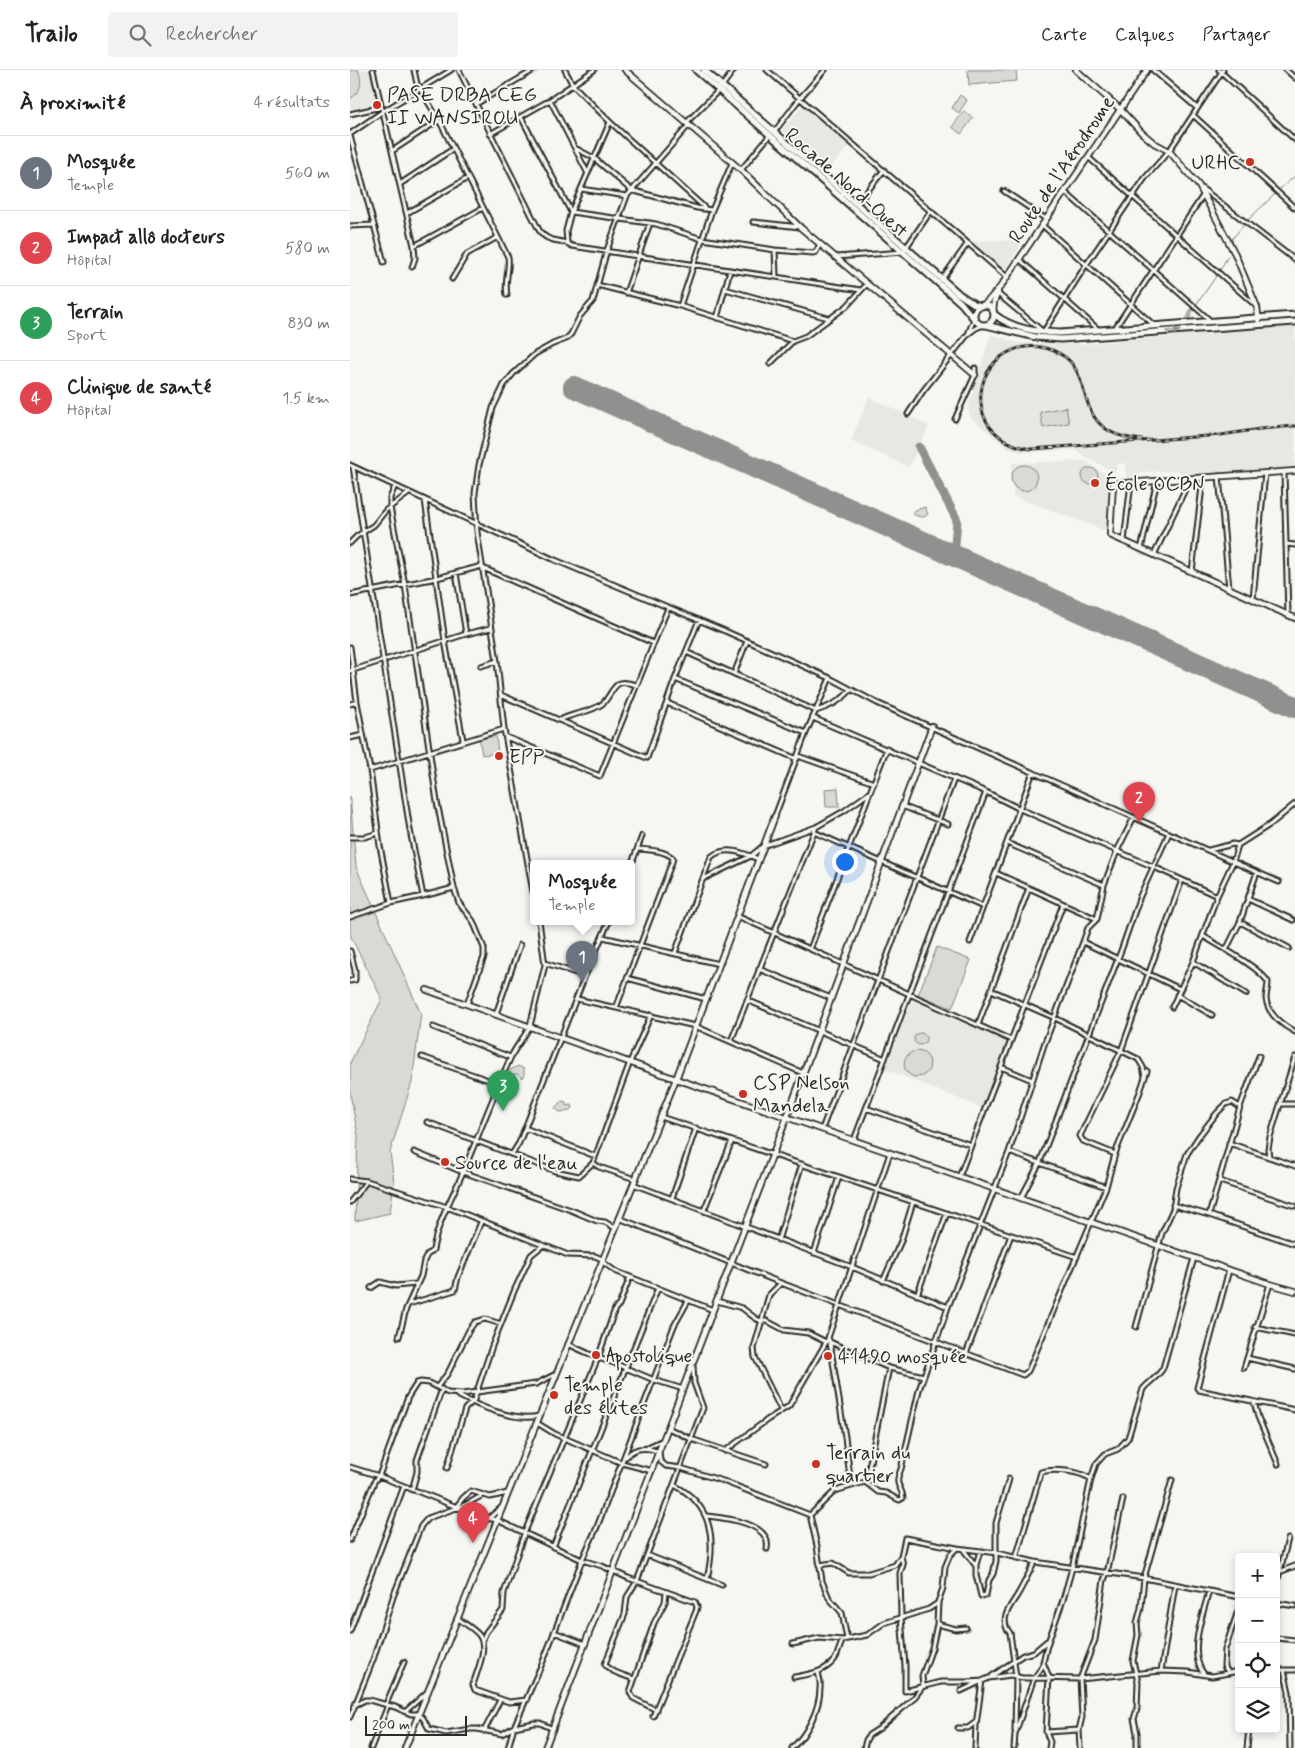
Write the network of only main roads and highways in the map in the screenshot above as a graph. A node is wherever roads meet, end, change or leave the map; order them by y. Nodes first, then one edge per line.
1 (696, 70) edge
2 (704, 70) edge
3 (720, 88) junction
4 (772, 133) junction
5 (905, 249) junction
6 (982, 306) junction
7 (994, 313) junction
8 (1295, 315) edge
9 (975, 318) junction
10 (1259, 321) junction
11 (1295, 322) edge
12 (985, 325) junction

1 - 3 main road, Rocade Nord-Ouest
2 - 3 main road, Rocade Nord-Ouest
3 - 4 main road, Rocade Nord-Ouest
4 - 5 main road, Rocade Nord-Ouest
4 - 5 main road, Rocade Nord-Ouest
5 - 6 main road, Rocade Nord-Ouest
5 - 9 main road, Rocade Nord-Ouest
6 - 7 main road
6 - 9 main road
7 - 10 main road
7 - 12 main road
8 - 10 main road
9 - 12 main road
10 - 11 main road
12 -> 10 main road

